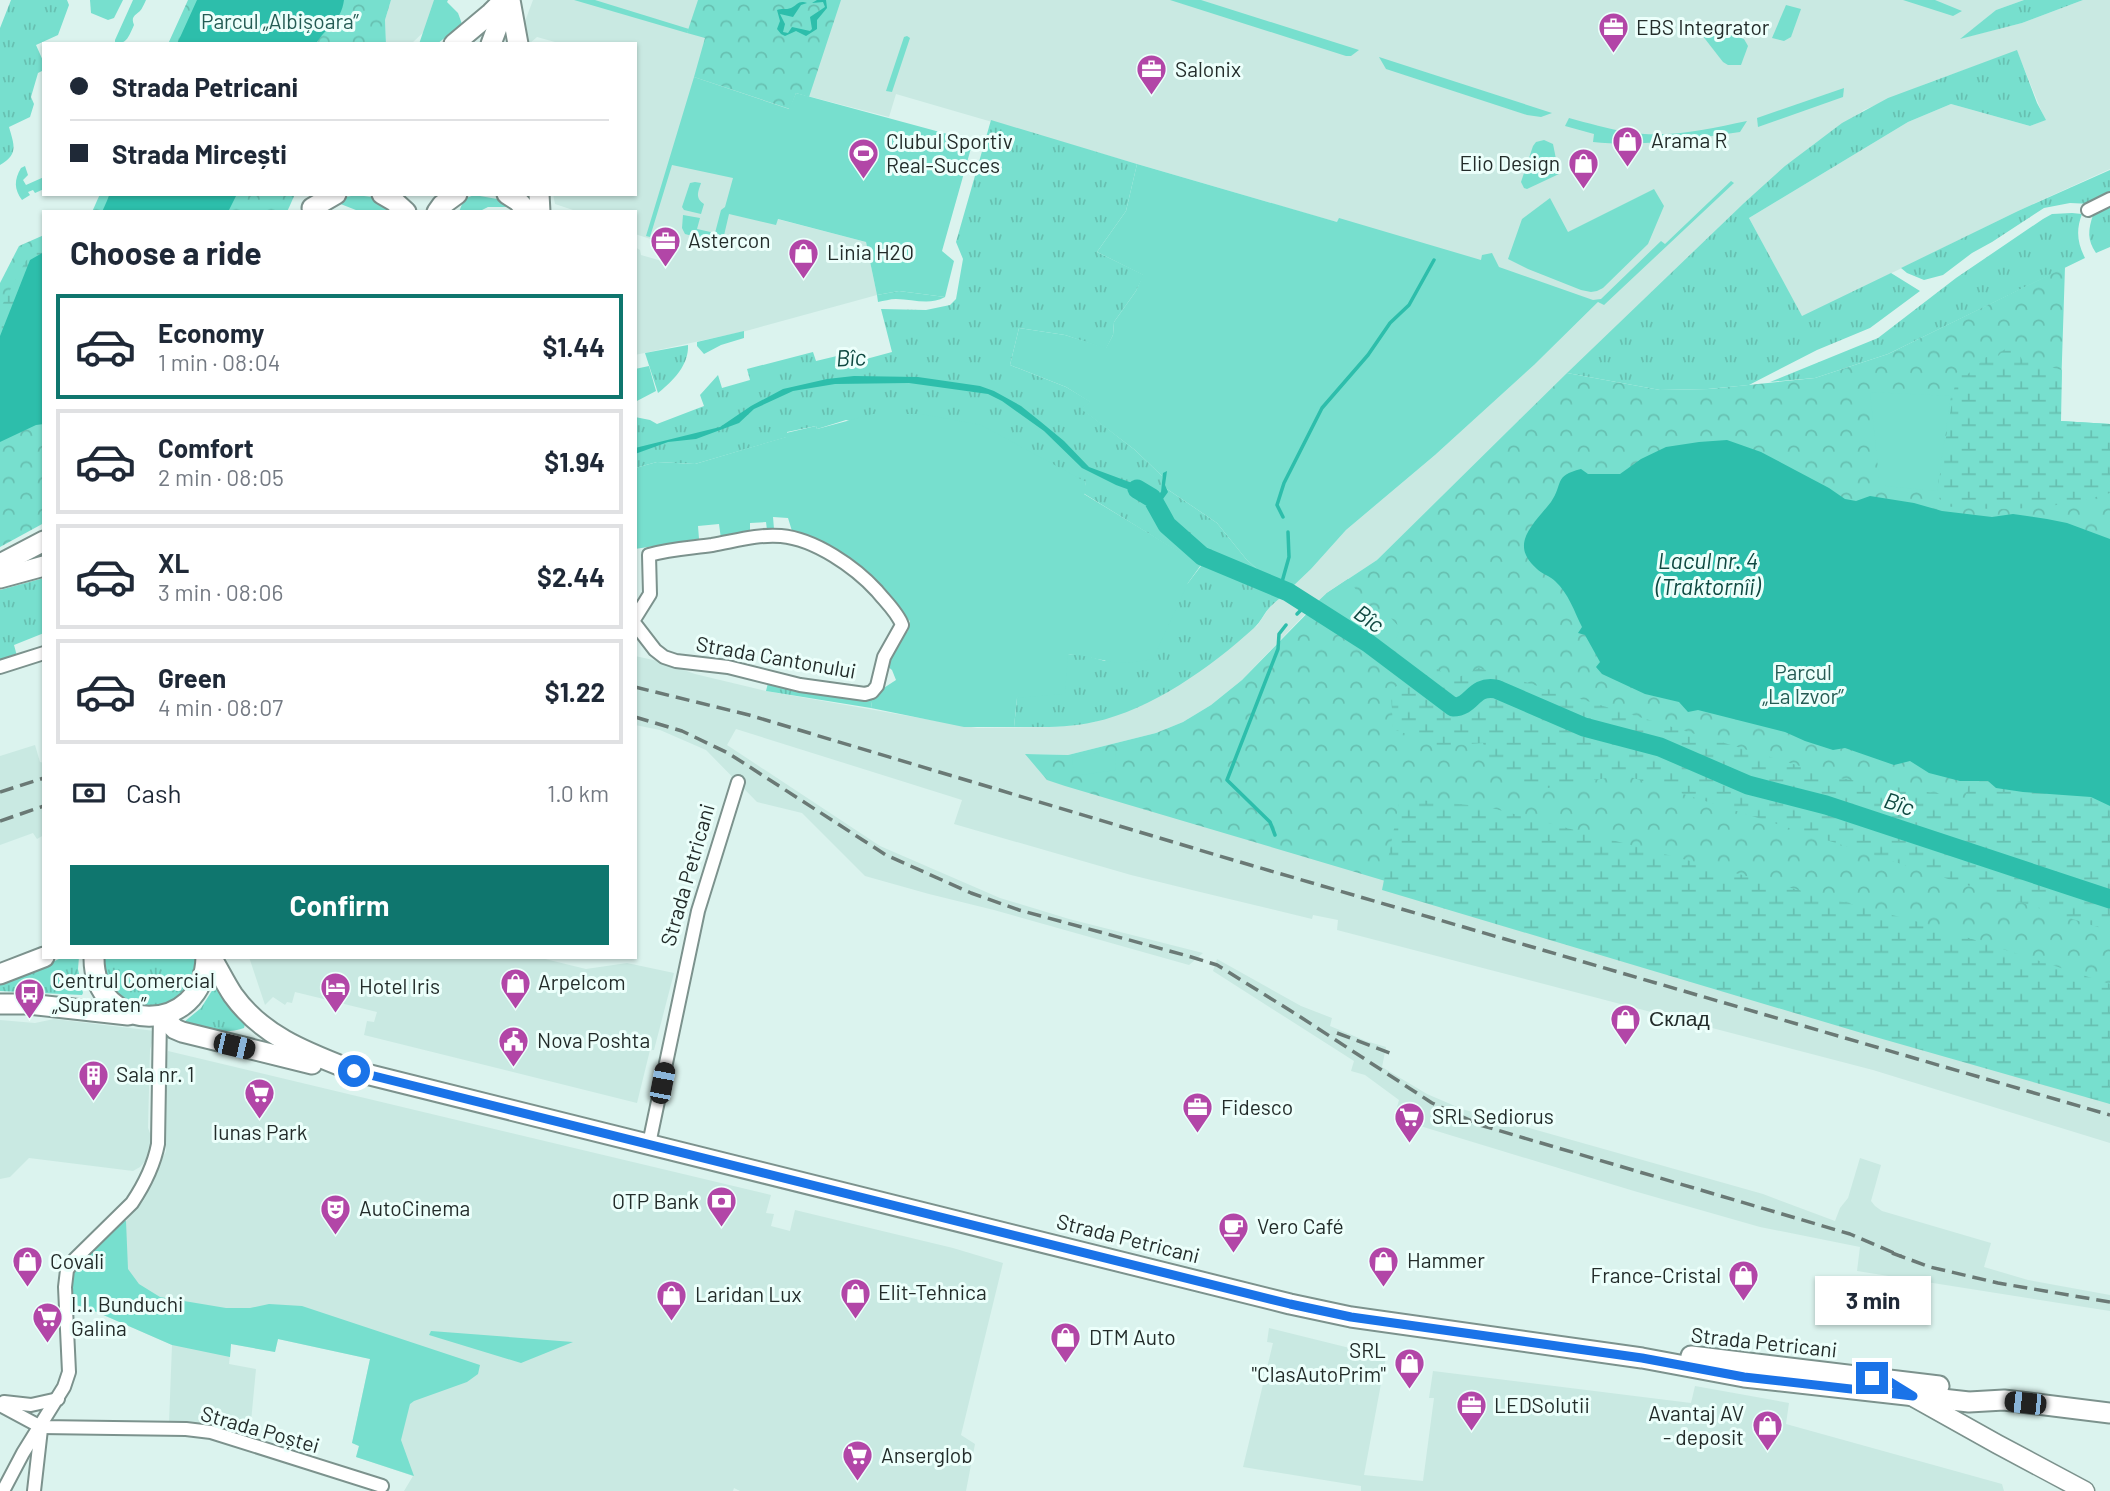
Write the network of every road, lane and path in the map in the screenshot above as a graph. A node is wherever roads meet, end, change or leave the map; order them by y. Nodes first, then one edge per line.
1 (507, 0) edge
2 (456, 42) edge
3 (492, 42) edge
4 (518, 42) edge
5 (331, 196) edge
6 (385, 196) edge
7 (454, 196) edge
8 (509, 196) edge
9 (2110, 199) edge
10 (313, 205) edge
11 (404, 210) edge
12 (438, 210) edge
13 (526, 210) edge
14 (2088, 210) dead end
15 (42, 542) edge
16 (25, 551) junction
17 (0, 564) edge
18 (34, 569) edge
19 (0, 578) edge
20 (637, 617) edge
21 (637, 624) edge
22 (42, 654) edge
23 (0, 667) edge
24 (738, 782) dead end
25 (42, 958) edge
26 (94, 959) edge
27 (206, 959) edge
28 (212, 959) edge
29 (0, 974) edge
30 (0, 1004) edge
31 (138, 1016) junction
32 (161, 1016) junction
33 (354, 1071) junction
34 (649, 1144) junction
35 (1642, 1358) junction
36 (1887, 1380) junction
37 (1913, 1396) junction
38 (58, 1399) junction
39 (2004, 1401) junction
40 (0, 1403) edge
41 (2110, 1413) edge
42 (41, 1427) junction
43 (382, 1486) dead end
44 (4, 1491) edge
45 (34, 1491) edge
46 (2085, 1491) edge

1 - 2 main road
1 - 3 main road
1 - 4 main road
5 - 10 main road
6 - 11 main road
7 - 12 main road
8 - 13 main road
9 - 14 street
15 - 16 main road
16 - 17 main road
16 - 18 main road
18 - 19 main road
20 - 21 street, Strada Cantonului
22 - 23 street
24 - 34 street, Strada Petricani
25 - 29 main road
26 - 31 main road
27 - 32 main road
28 - 33 main road, Strada Petricani
30 - 31 main road
31 - 32 main road
32 - 33 main road, Strada Petricani
32 - 38 street
33 - 34 main road, Strada Petricani
34 - 35 main road, Strada Petricani
35 - 36 main road, Strada Petricani
35 - 37 main road, Strada Petricani
36 - 37 main road
36 - 39 main road, Strada Petricani
37 - 39 main road, Strada Petricani
37 - 46 main road
38 - 40 street, Strada Poștei
38 - 42 street
39 - 41 main road, Strada Petricani
40 - 42 street, Strada Poștei
42 - 43 street, Strada Poștei
42 - 44 street
42 - 45 street

